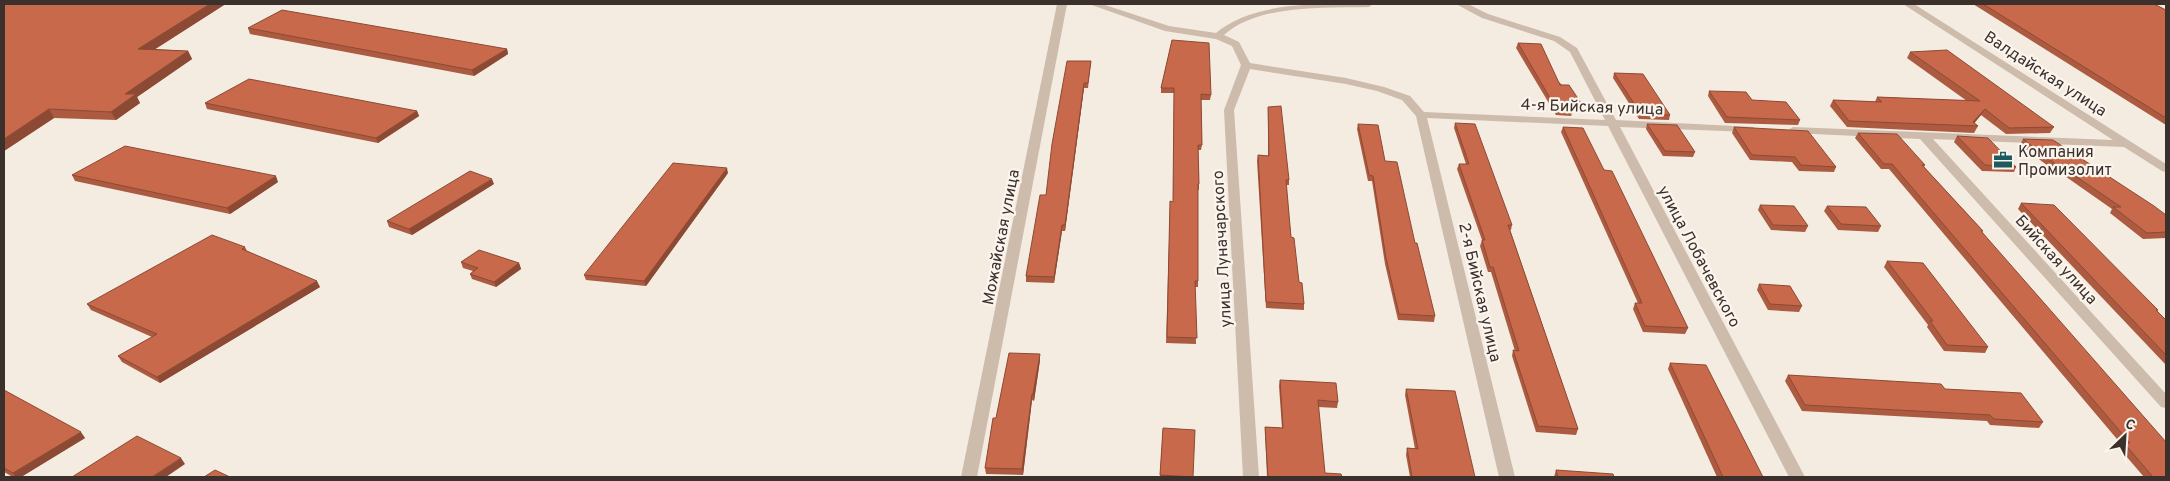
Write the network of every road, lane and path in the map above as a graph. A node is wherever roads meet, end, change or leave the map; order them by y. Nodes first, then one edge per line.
1 (1062, 4) edge
2 (1094, 4) edge
3 (1369, 4) edge
4 (1461, 4) edge
5 (1908, 4) edge
6 (1218, 36) junction
7 (1246, 65) junction
8 (1421, 115) junction
9 (1612, 123) junction
10 (1763, 129) edge
11 (1782, 130) edge
12 (1924, 136) junction
13 (2128, 144) junction
14 (2166, 169) edge
15 (2166, 403) edge
16 (969, 477) edge
17 (1251, 477) edge
18 (1507, 477) edge
19 (1797, 477) edge

1 - 16 street, Можайская улица
2 - 6 street
3 - 6 street
4 - 9 street, улица Лобачевского
5 - 13 street, Валдайская улица
6 - 7 street
7 - 8 street
7 - 17 street, улица Луначарского
8 - 9 street, 4-я Бийская улица
8 - 18 street, 2-я Бийская улица
9 - 10 street, 4-я Бийская улица
9 - 19 street, улица Лобачевского
11 - 12 street
12 - 13 street
12 - 15 street, Бийская улица
13 - 14 street, Валдайская улица

